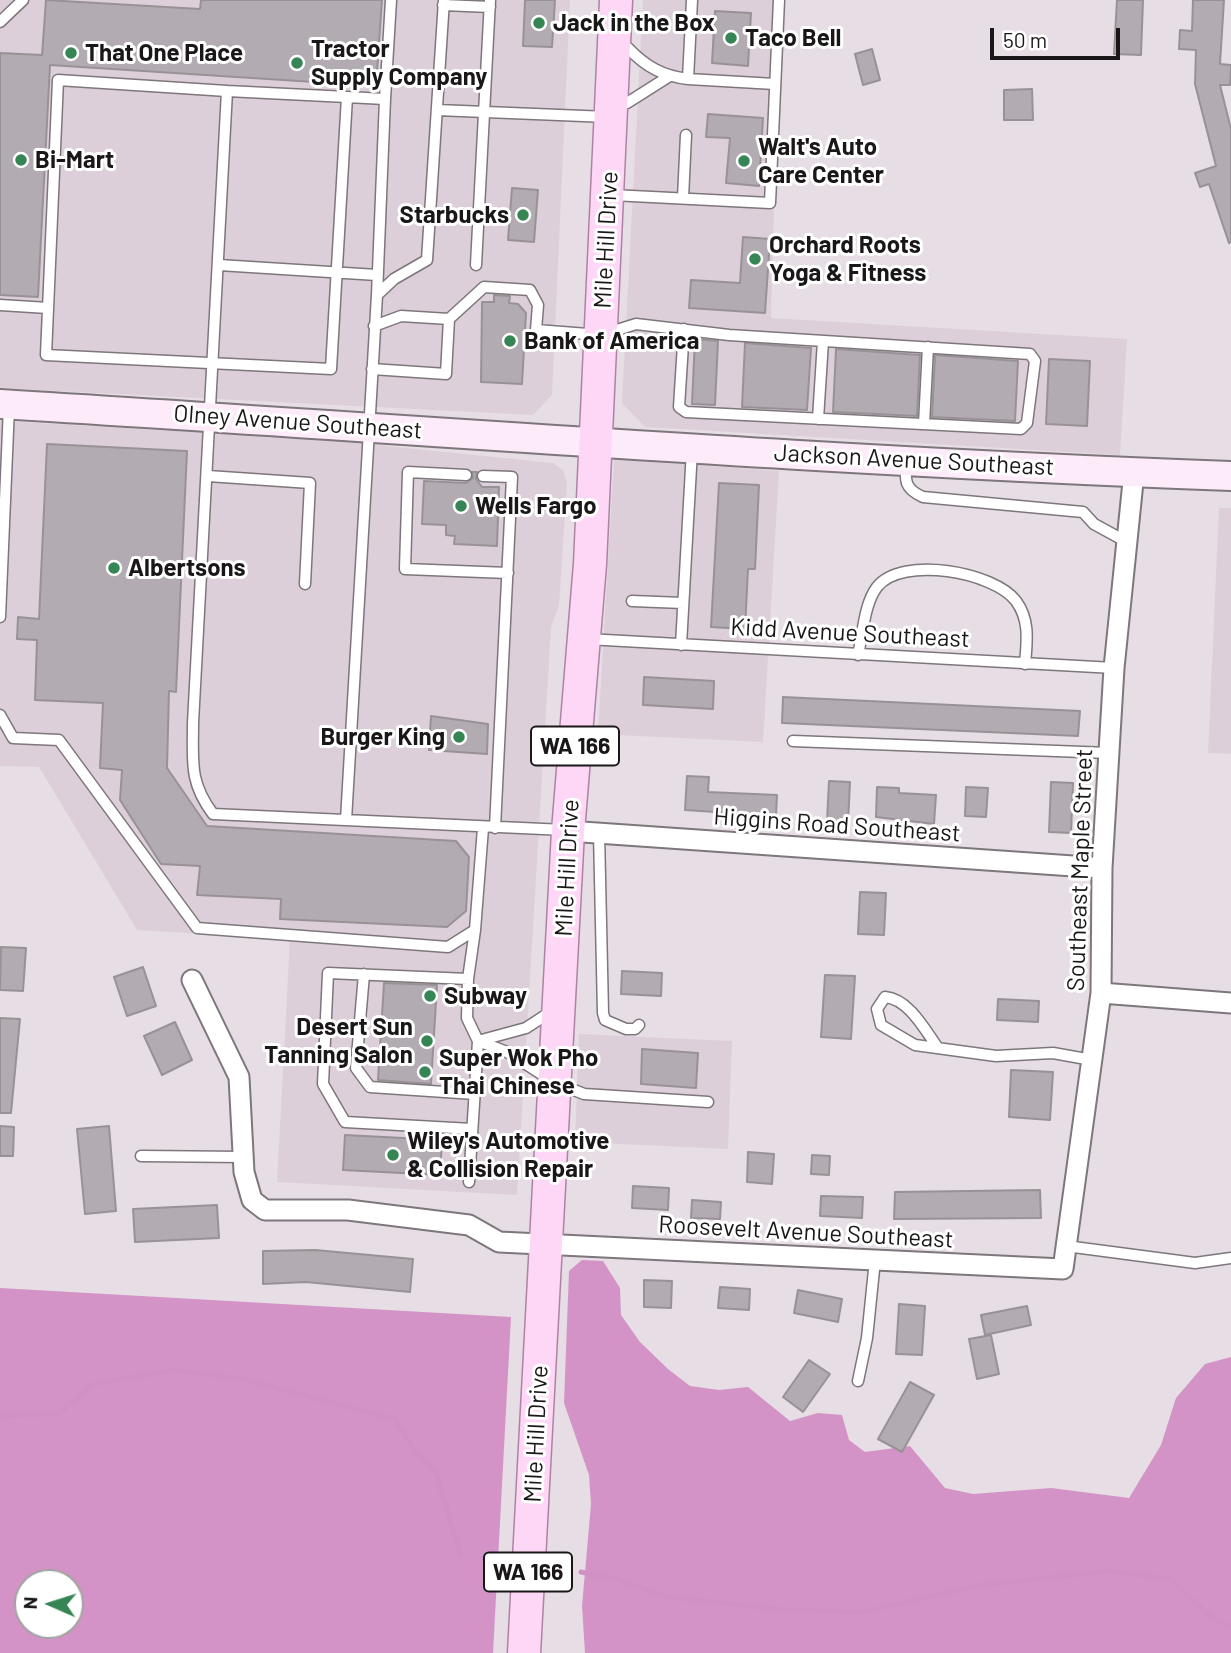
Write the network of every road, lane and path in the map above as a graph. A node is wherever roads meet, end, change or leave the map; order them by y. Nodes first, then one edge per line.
1 (23, 0) edge
2 (391, 0) edge
3 (616, 0) edge
4 (692, 0) edge
5 (779, 0) edge
6 (443, 2) edge
7 (490, 4) edge
8 (0, 22) edge
9 (615, 46) junction
10 (667, 77) junction
11 (688, 79) junction
12 (775, 84) junction
13 (228, 91) junction
14 (347, 97) junction
15 (385, 99) junction
16 (438, 110) junction
17 (612, 110) junction
18 (485, 112) junction
19 (686, 135) dead end
20 (608, 195) junction
21 (683, 198) junction
22 (219, 265) junction
23 (476, 265) dead end
24 (337, 272) junction
25 (377, 275) junction
26 (377, 295) junction
27 (0, 306) edge
28 (48, 308) junction
29 (449, 319) junction
30 (374, 326) junction
31 (684, 329) junction
32 (601, 335) junction
33 (823, 341) junction
34 (928, 347) junction
35 (214, 363) junction
36 (372, 369) junction
37 (5, 404) edge
38 (212, 415) junction
39 (818, 419) junction
40 (924, 424) junction
41 (368, 426) junction
42 (596, 443) junction
43 (692, 447) junction
44 (907, 459) junction
45 (1135, 472) junction
46 (466, 475) dead end
47 (208, 476) junction
48 (482, 476) dead end
49 (1231, 476) edge
50 (1127, 542) junction
51 (508, 573) junction
52 (305, 584) dead end
53 (632, 601) dead end
54 (683, 603) junction
55 (0, 617) edge
56 (584, 639) junction
57 (681, 645) junction
58 (858, 655) junction
59 (1025, 664) junction
60 (1114, 668) junction
61 (0, 715) edge
62 (793, 741) dead end
63 (1109, 753) junction
64 (346, 820) junction
65 (483, 828) junction
66 (495, 828) junction
67 (568, 831) junction
68 (599, 833) junction
69 (1102, 868) junction
70 (475, 930) junction
71 (364, 974) junction
72 (468, 979) junction
73 (192, 980) dead end
74 (1101, 993) junction
75 (1231, 1003) edge
76 (559, 1007) junction
77 (639, 1024) dead end
78 (478, 1041) junction
79 (938, 1048) junction
80 (1092, 1060) junction
81 (554, 1082) junction
82 (475, 1094) junction
83 (708, 1102) dead end
84 (472, 1129) junction
85 (141, 1156) dead end
86 (243, 1157) junction
87 (469, 1182) dead end
88 (546, 1244) junction
89 (1066, 1245) junction
90 (1231, 1258) edge
91 (875, 1260) junction
92 (1063, 1269) joint
93 (858, 1381) dead end
94 (524, 1653) edge

1 - 8 lane
2 - 15 lane
3 - 9 main road, Mile Hill Drive / WA 166
4 - 11 lane
5 - 12 lane
6 - 7 lane
6 - 16 lane
7 - 18 lane
9 - 10 lane
9 - 17 main road, Mile Hill Drive / WA 166
10 - 11 lane
10 - 17 lane
11 - 12 lane
12 - 21 lane
13 - 14 lane
13 - 22 lane
13 - 28 lane
14 - 15 lane
14 - 24 lane
15 - 25 lane
16 - 18 lane
16 - 26 lane
17 - 18 lane
17 - 20 main road, Mile Hill Drive / WA 166
18 - 23 lane
19 - 21 lane
20 - 21 lane
20 - 32 main road, Mile Hill Drive / WA 166
22 - 24 lane
22 - 35 lane
24 - 25 lane
24 - 35 lane
25 - 26 lane
26 - 30 lane
27 - 28 lane
28 - 35 lane
29 - 30 lane
29 - 32 lane
29 - 36 lane
30 - 36 lane
31 - 32 lane
31 - 33 lane
31 - 39 lane
32 - 42 main road, Mile Hill Drive / WA 166
33 - 34 lane
33 - 39 lane
34 - 40 lane
34 - 40 lane
35 - 38 lane
36 - 41 lane
37 - 38 main road, Olney Avenue Southeast
37 - 55 lane
38 - 41 main road, Olney Avenue Southeast
38 - 47 lane
39 - 40 lane
41 - 42 main road, Olney Avenue Southeast
41 - 64 lane
42 - 43 main road, Jackson Avenue Southeast
42 - 56 main road, Mile Hill Drive / WA 166
43 - 44 main road, Jackson Avenue Southeast
43 - 54 lane
44 - 45 main road, Jackson Avenue Southeast
44 - 50 lane
45 - 49 main road, Jackson Avenue Southeast
45 - 50 street, Southeast Maple Street
46 - 51 lane
47 - 52 lane
47 - 64 lane
48 - 51 lane
50 - 60 street, Southeast Maple Street
51 - 66 lane
53 - 54 lane
54 - 57 lane
56 - 57 lane, Kidd Avenue Southeast
56 - 67 main road, Mile Hill Drive / WA 166
57 - 58 lane, Kidd Avenue Southeast
58 - 59 lane, Kidd Avenue Southeast
58 - 59 lane
59 - 60 lane, Kidd Avenue Southeast
60 - 63 street, Southeast Maple Street
61 - 70 lane
62 - 63 lane
63 - 69 street, Southeast Maple Street
64 - 65 lane
65 - 66 lane
65 - 70 lane
66 - 67 lane
67 - 68 street, Higgins Road Southeast
67 - 76 main road, Mile Hill Drive / WA 166
68 - 69 street, Higgins Road Southeast
68 - 77 lane
69 - 74 street, Southeast Maple Street
70 - 72 lane
71 - 72 lane
71 - 82 lane
71 - 84 lane
72 - 78 lane
73 - 86 street, Roosevelt Avenue Southeast
74 - 75 street
74 - 80 street, Southeast Maple Street
76 - 78 lane
76 - 81 main road, Mile Hill Drive / WA 166
78 - 81 lane
78 - 82 lane
79 - 79 lane
79 - 80 lane
80 - 89 street, Southeast Maple Street
81 - 83 lane
81 - 88 main road, Mile Hill Drive / WA 166
82 - 84 lane
84 - 87 lane
85 - 86 lane
86 - 88 street, Roosevelt Avenue Southeast
88 - 91 street, Roosevelt Avenue Southeast
88 - 94 main road, Mile Hill Drive / WA 166
89 - 90 lane
89 - 92 street, Southeast Maple Street
91 - 92 street, Roosevelt Avenue Southeast
91 - 93 lane

